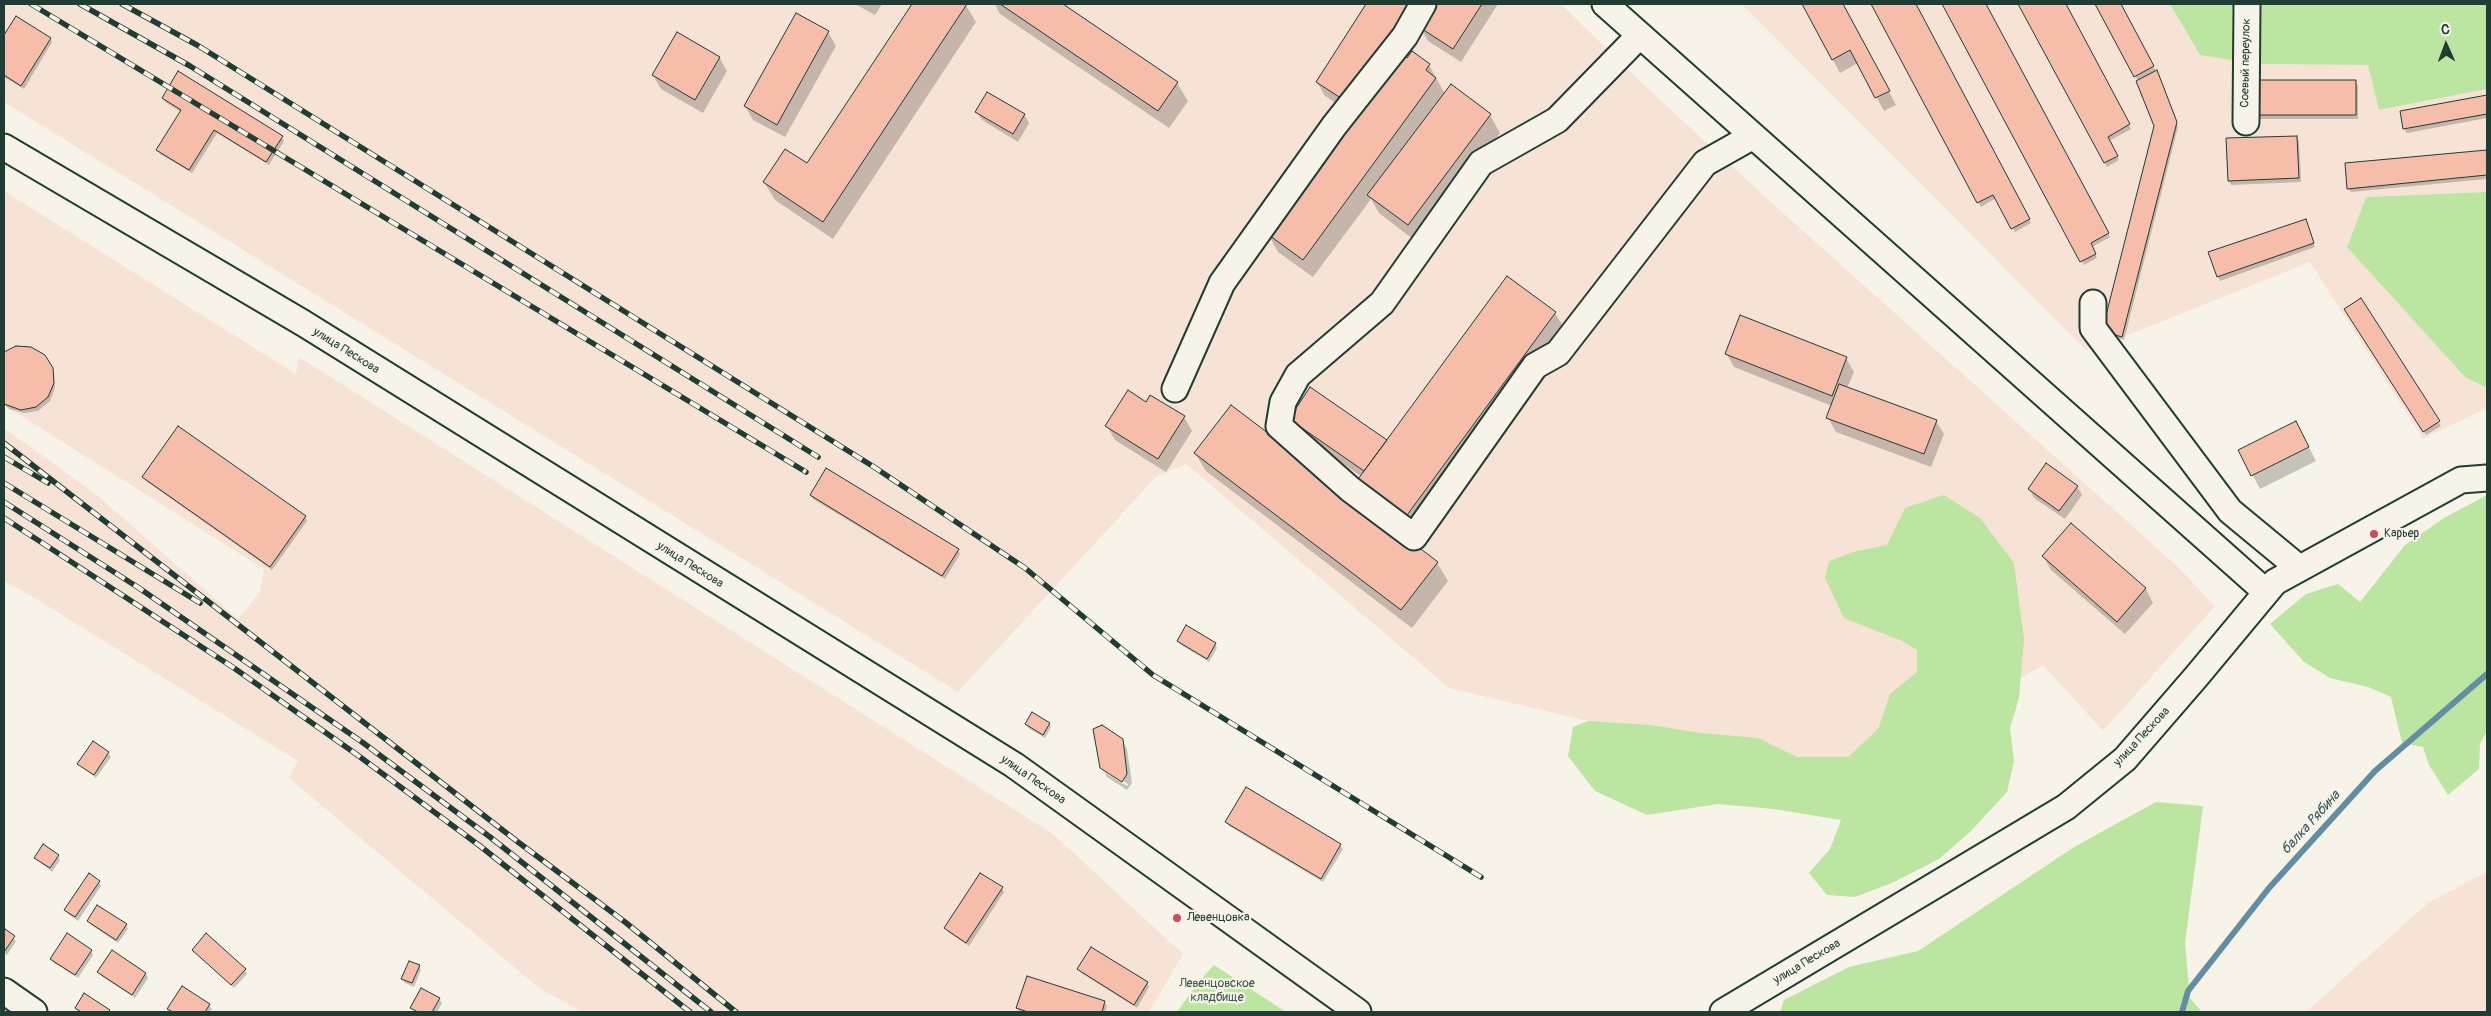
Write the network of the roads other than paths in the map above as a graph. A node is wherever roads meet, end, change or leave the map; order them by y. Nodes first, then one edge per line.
1 (1423, 4) edge
2 (1605, 4) edge
3 (2247, 4) edge
4 (1640, 34) junction
5 (2246, 122) dead end
6 (1753, 136) junction
7 (4, 147) edge
8 (2093, 303) dead end
9 (1175, 389) dead end
10 (2487, 478) edge
11 (2299, 568) junction
12 (2266, 592) junction
13 (4, 991) edge
14 (34, 1012) edge
15 (1358, 1012) edge
16 (1723, 1012) edge

1 - 9 street
2 - 4 street
3 - 5 street, Соевый переулок
4 - 6 street
4 - 6 street
6 - 12 street
7 - 15 street, улица Пескова
8 - 11 street
10 - 11 street, улица Пескова
11 - 12 street, улица Пескова
12 - 16 street, улица Пескова
13 - 14 street

